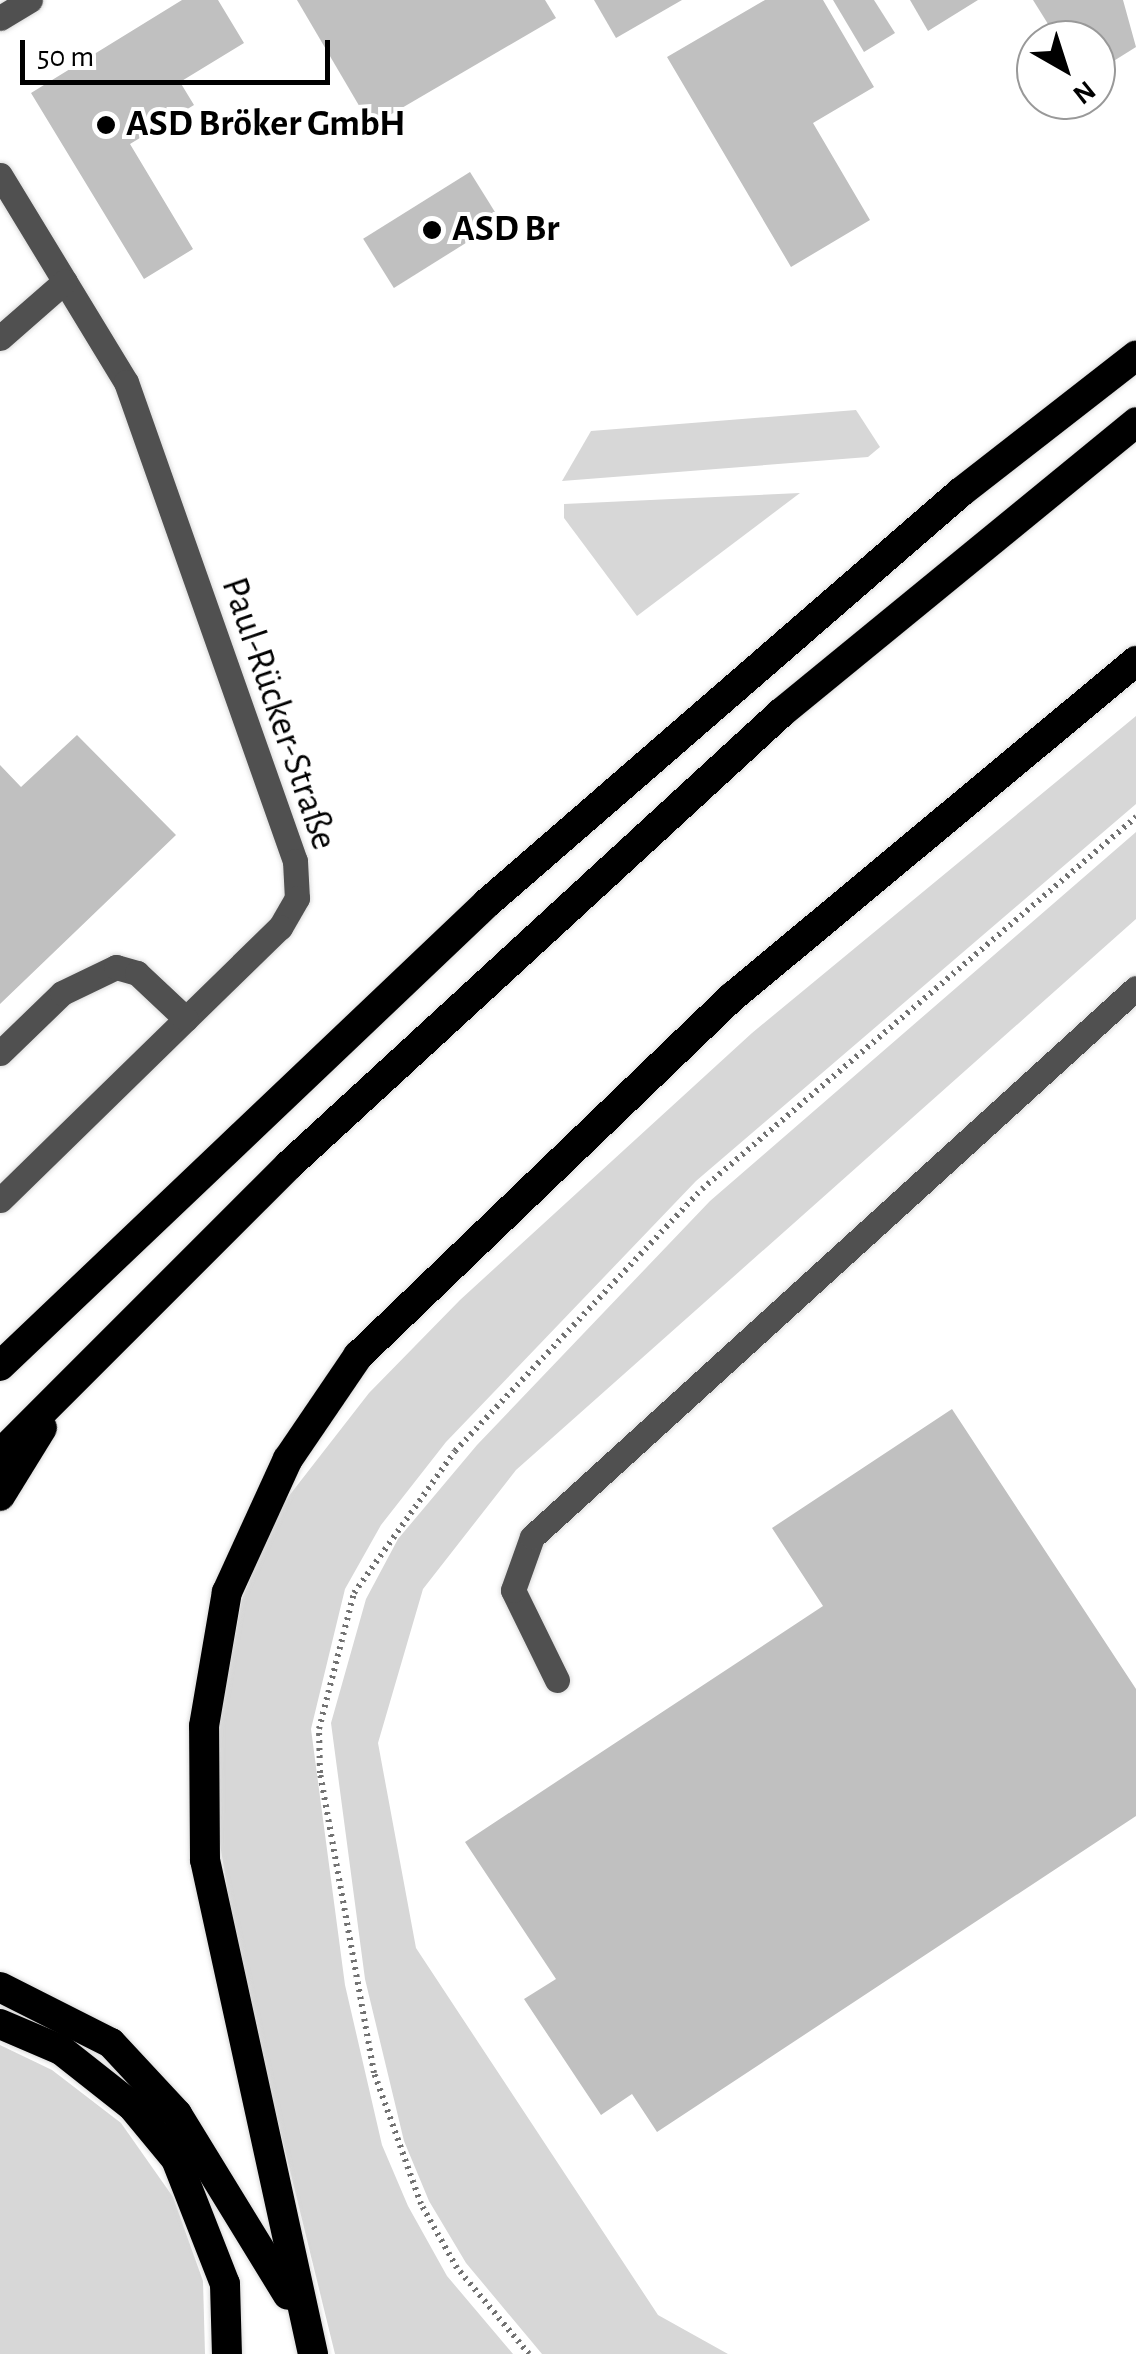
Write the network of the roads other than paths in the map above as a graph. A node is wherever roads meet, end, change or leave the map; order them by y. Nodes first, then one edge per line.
1 (30, 0) edge
2 (0, 18) edge
3 (0, 175) edge
4 (64, 281) junction
5 (0, 338) edge
6 (1136, 356) edge
7 (1136, 422) edge
8 (1136, 661) edge
9 (1136, 988) edge
10 (186, 1019) junction
11 (0, 1053) edge
12 (0, 1200) edge
13 (0, 1366) edge
14 (70, 1383) junction
15 (0, 1454) edge
16 (0, 1496) edge
17 (558, 1680) dead end
18 (0, 1987) edge
19 (0, 2024) edge
20 (300, 2314) junction
21 (227, 2354) edge
22 (313, 2354) edge

1 - 2 street
3 - 4 street, Paul-Rücker-Straße
4 - 5 street
4 - 10 street, Paul-Rücker-Straße
6 - 13 highway
7 - 14 highway
8 - 20 highway
9 - 17 street
10 - 11 street
10 - 12 street, Paul-Rücker-Straße
14 - 15 highway
14 - 16 highway
18 - 20 highway
19 - 21 highway
20 - 22 highway

